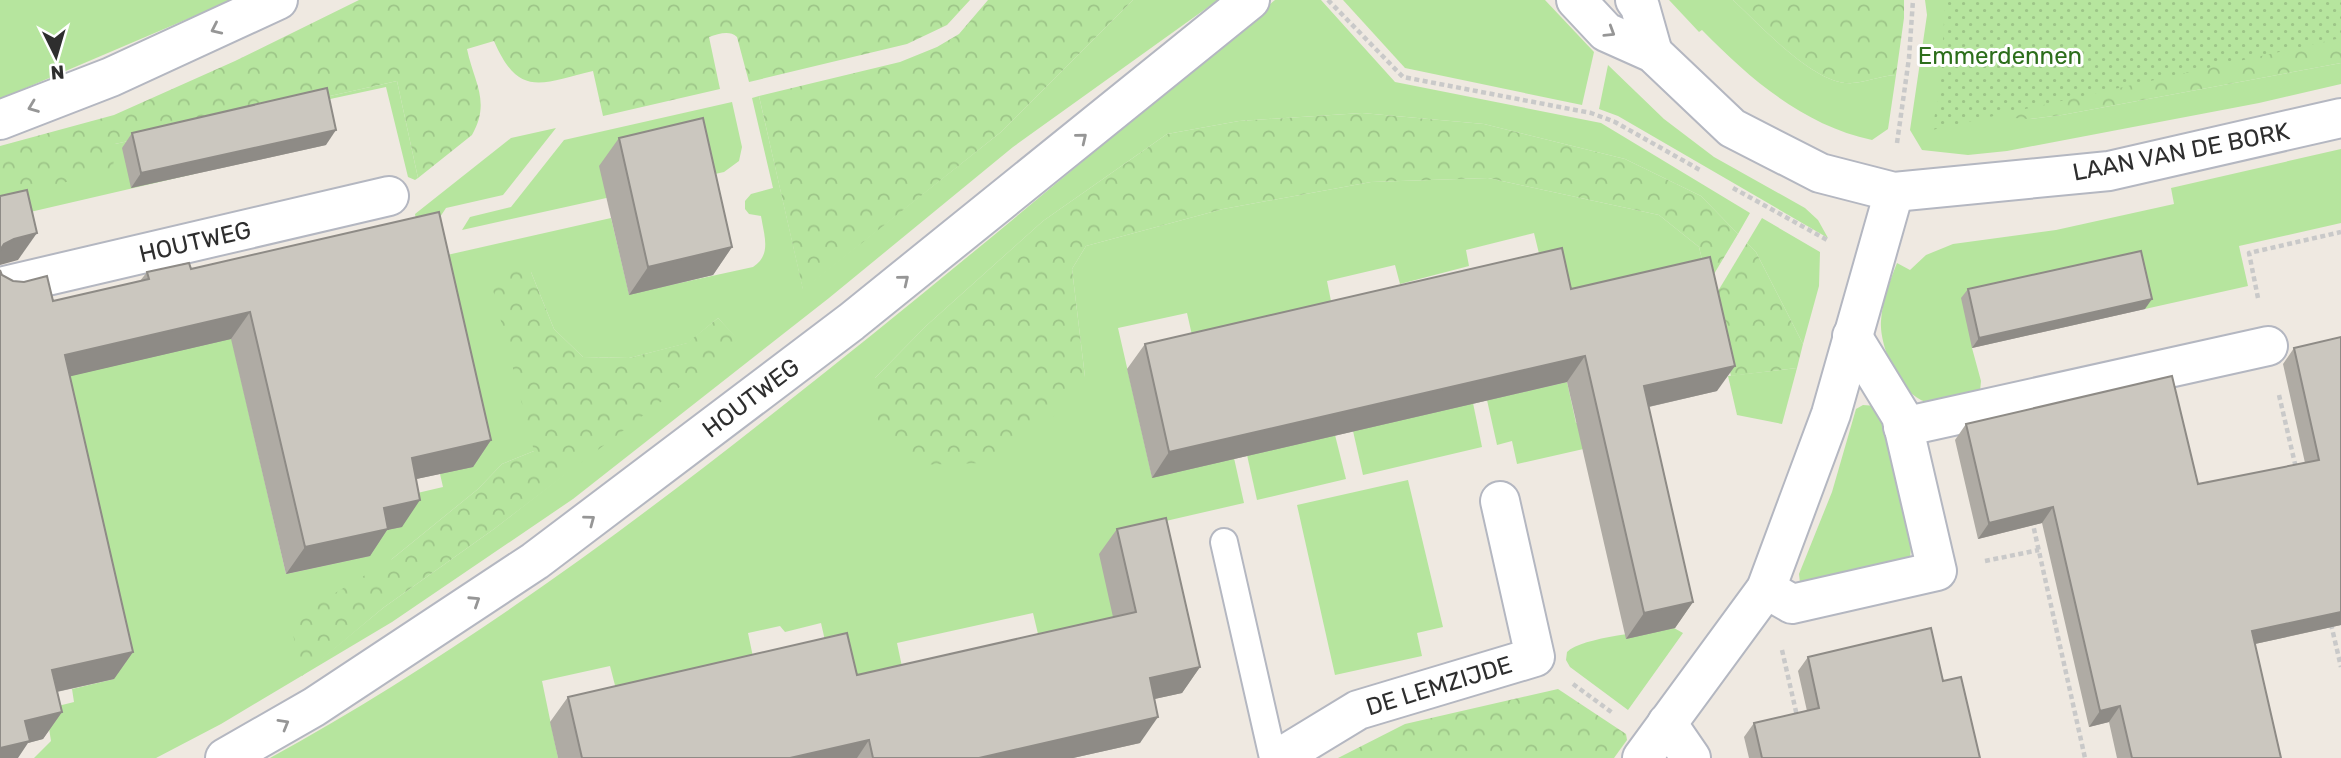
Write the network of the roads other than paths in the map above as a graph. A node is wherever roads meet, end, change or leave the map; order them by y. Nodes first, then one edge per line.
1 (278, 0) edge
2 (1250, 0) edge
3 (1576, 0) edge
4 (1635, 0) edge
5 (1653, 53) junction
6 (2341, 118) edge
7 (0, 120) edge
8 (1894, 192) junction
9 (389, 196) dead end
10 (0, 287) edge
11 (1852, 336) junction
12 (2268, 346) road end
13 (1903, 427) junction
14 (1500, 501) dead end
15 (1224, 542) dead end
16 (1779, 596) junction
17 (1654, 741) edge
18 (225, 758) edge
19 (1273, 758) edge
20 (1279, 758) edge
21 (1691, 758) edge

1 -> 7 street
18 -> 2 street, HOUTWEG
3 -> 5 street, LAAN VAN DE BORK
4 - 5 street
5 - 8 street, LAAN VAN DE BORK
6 - 8 street, LAAN VAN DE BORK
8 - 11 street
9 - 10 street, HOUTWEG
11 - 13 street
11 - 16 street
12 - 13 street
13 - 16 street
14 - 20 street, DE LEMZIJDE
15 - 19 lane
16 - 17 street
17 - 21 street

